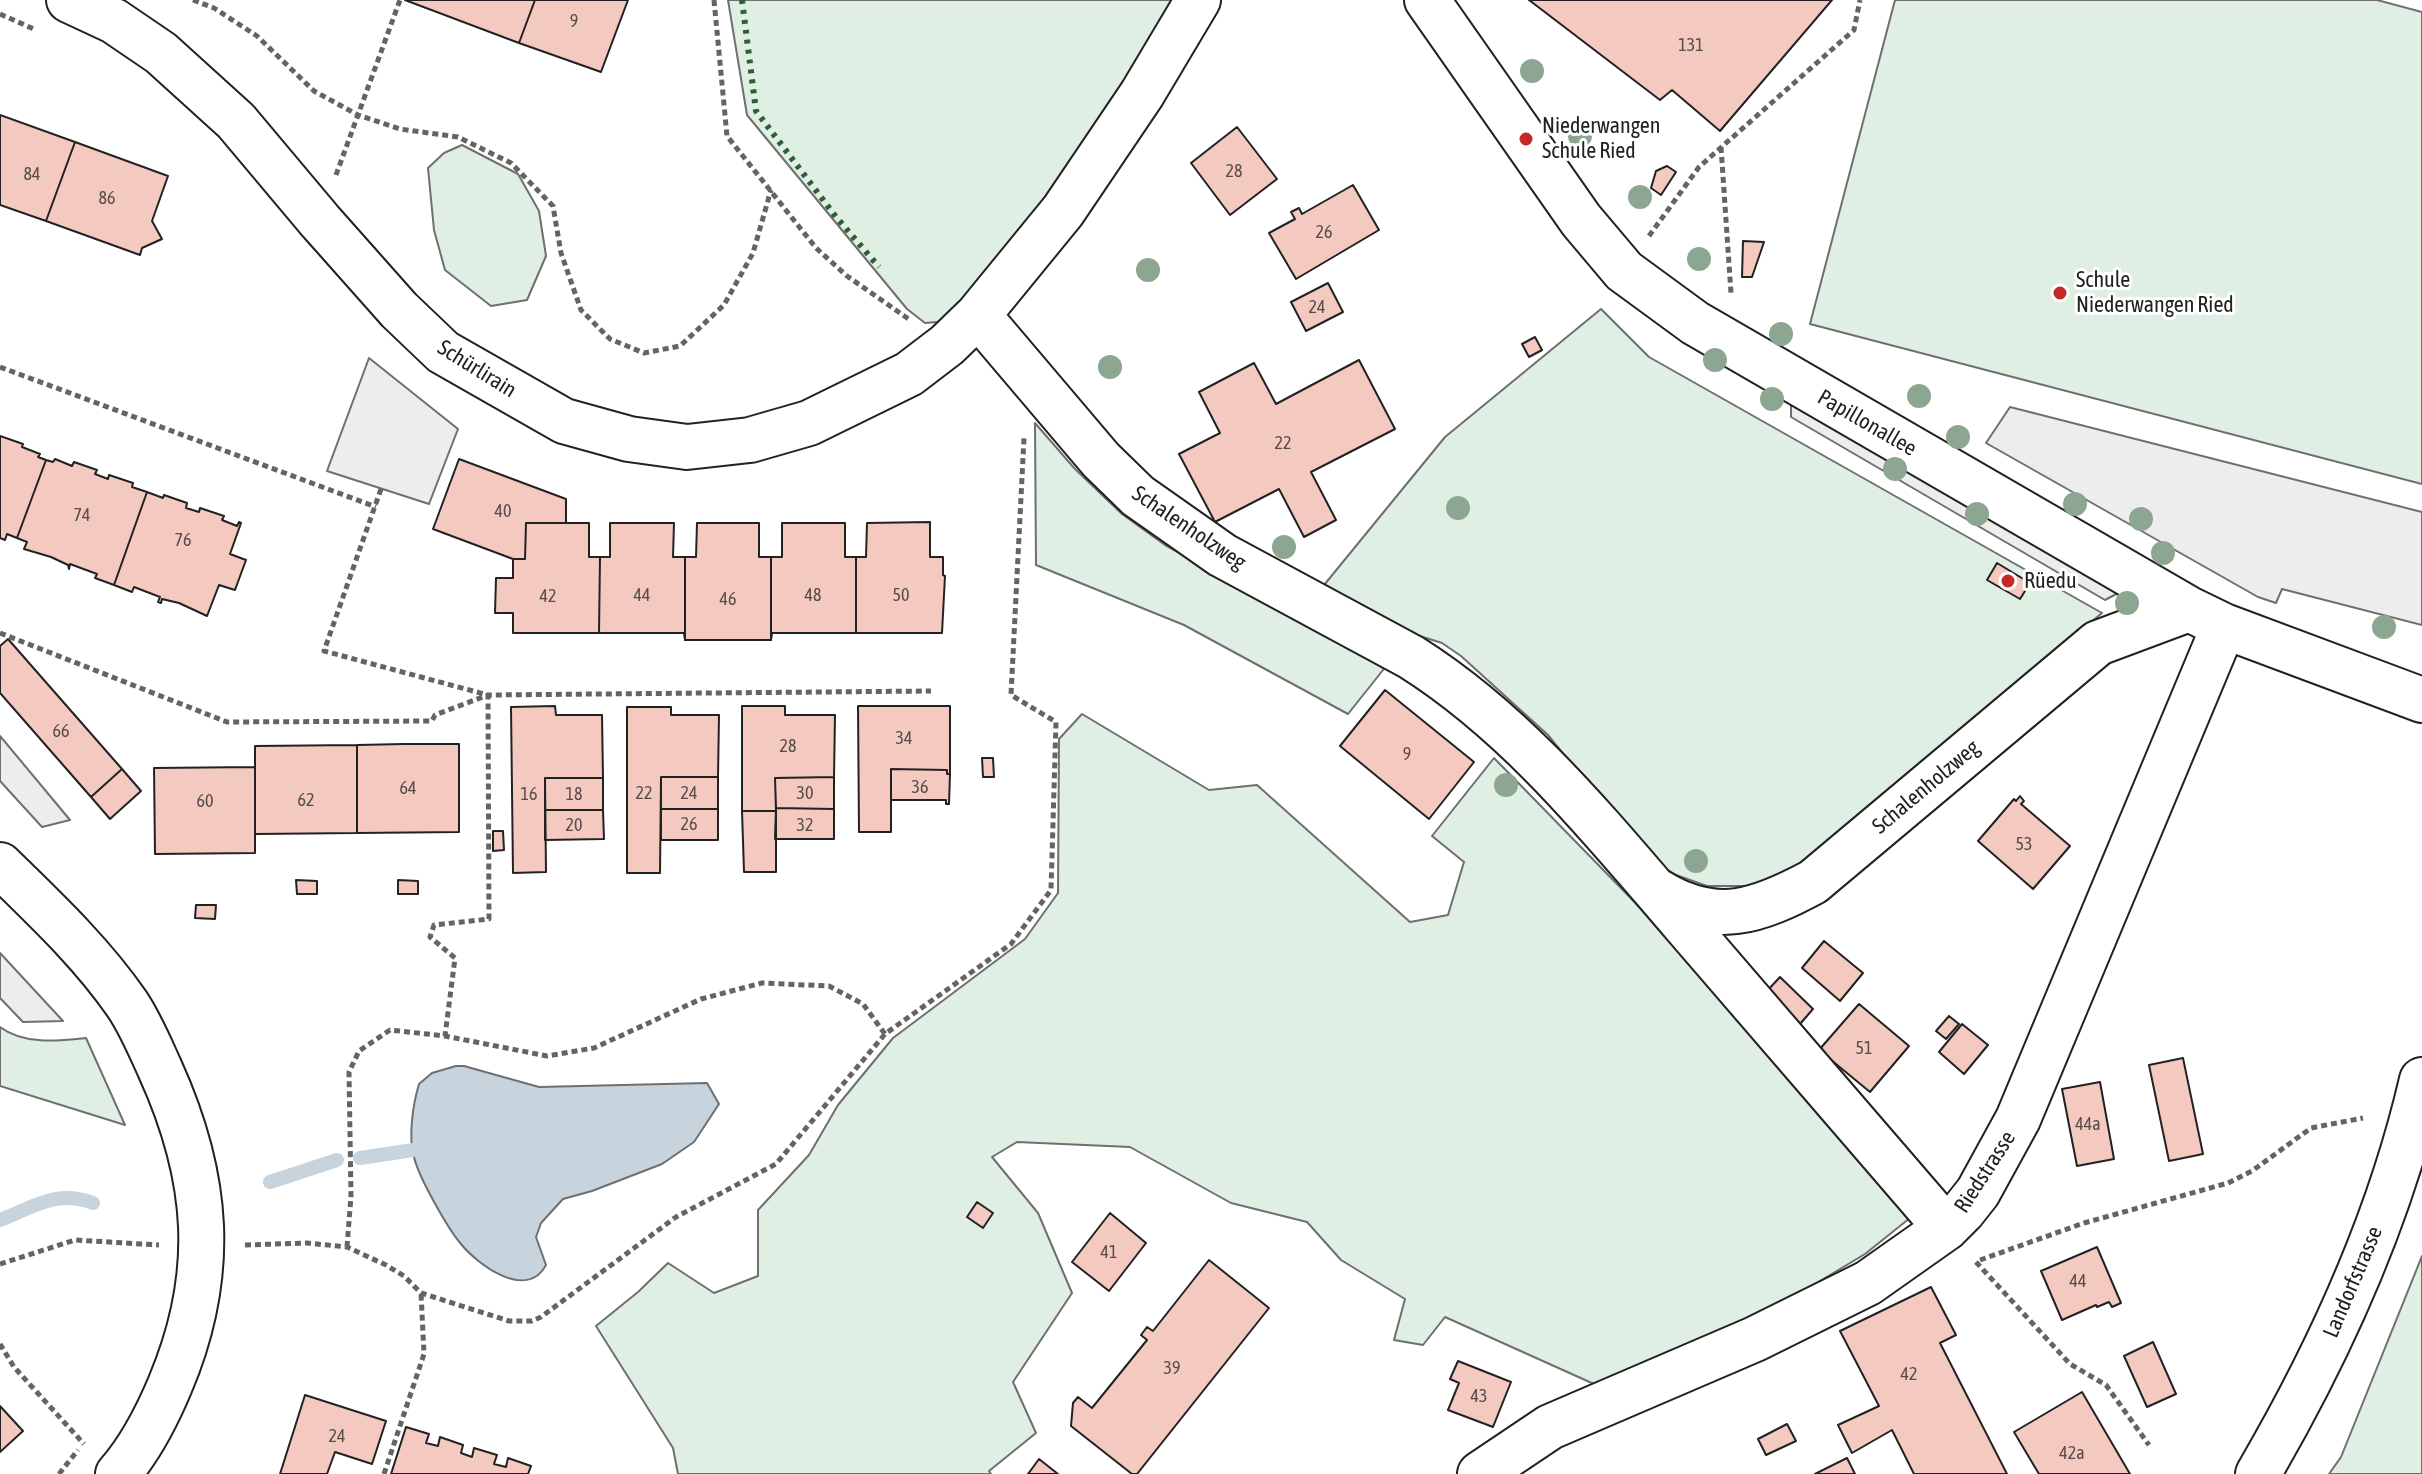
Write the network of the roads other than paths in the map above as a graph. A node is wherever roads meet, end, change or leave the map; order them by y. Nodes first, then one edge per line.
1 (69, 0) edge
2 (1198, 0) edge
3 (1427, 0) edge
4 (978, 315) junction
5 (2206, 617) junction
6 (2422, 700) edge
7 (0, 865) edge
8 (1652, 887) junction
9 (2422, 1080) edge
10 (1946, 1228) junction
11 (119, 1472) edge
12 (1480, 1474) edge
13 (2258, 1474) edge

1 - 4 street, Schürlirain
2 - 4 street
3 - 5 street, Papillonallee
4 - 8 street, Schalenholzweg
5 - 6 street, Papillonallee
5 - 8 street, Schalenholzweg
5 - 10 street, Riedstrasse
7 - 11 street
8 - 10 street, Schalenholzweg
9 - 13 street, Landorfstrasse
10 - 12 street, Riedstrasse

